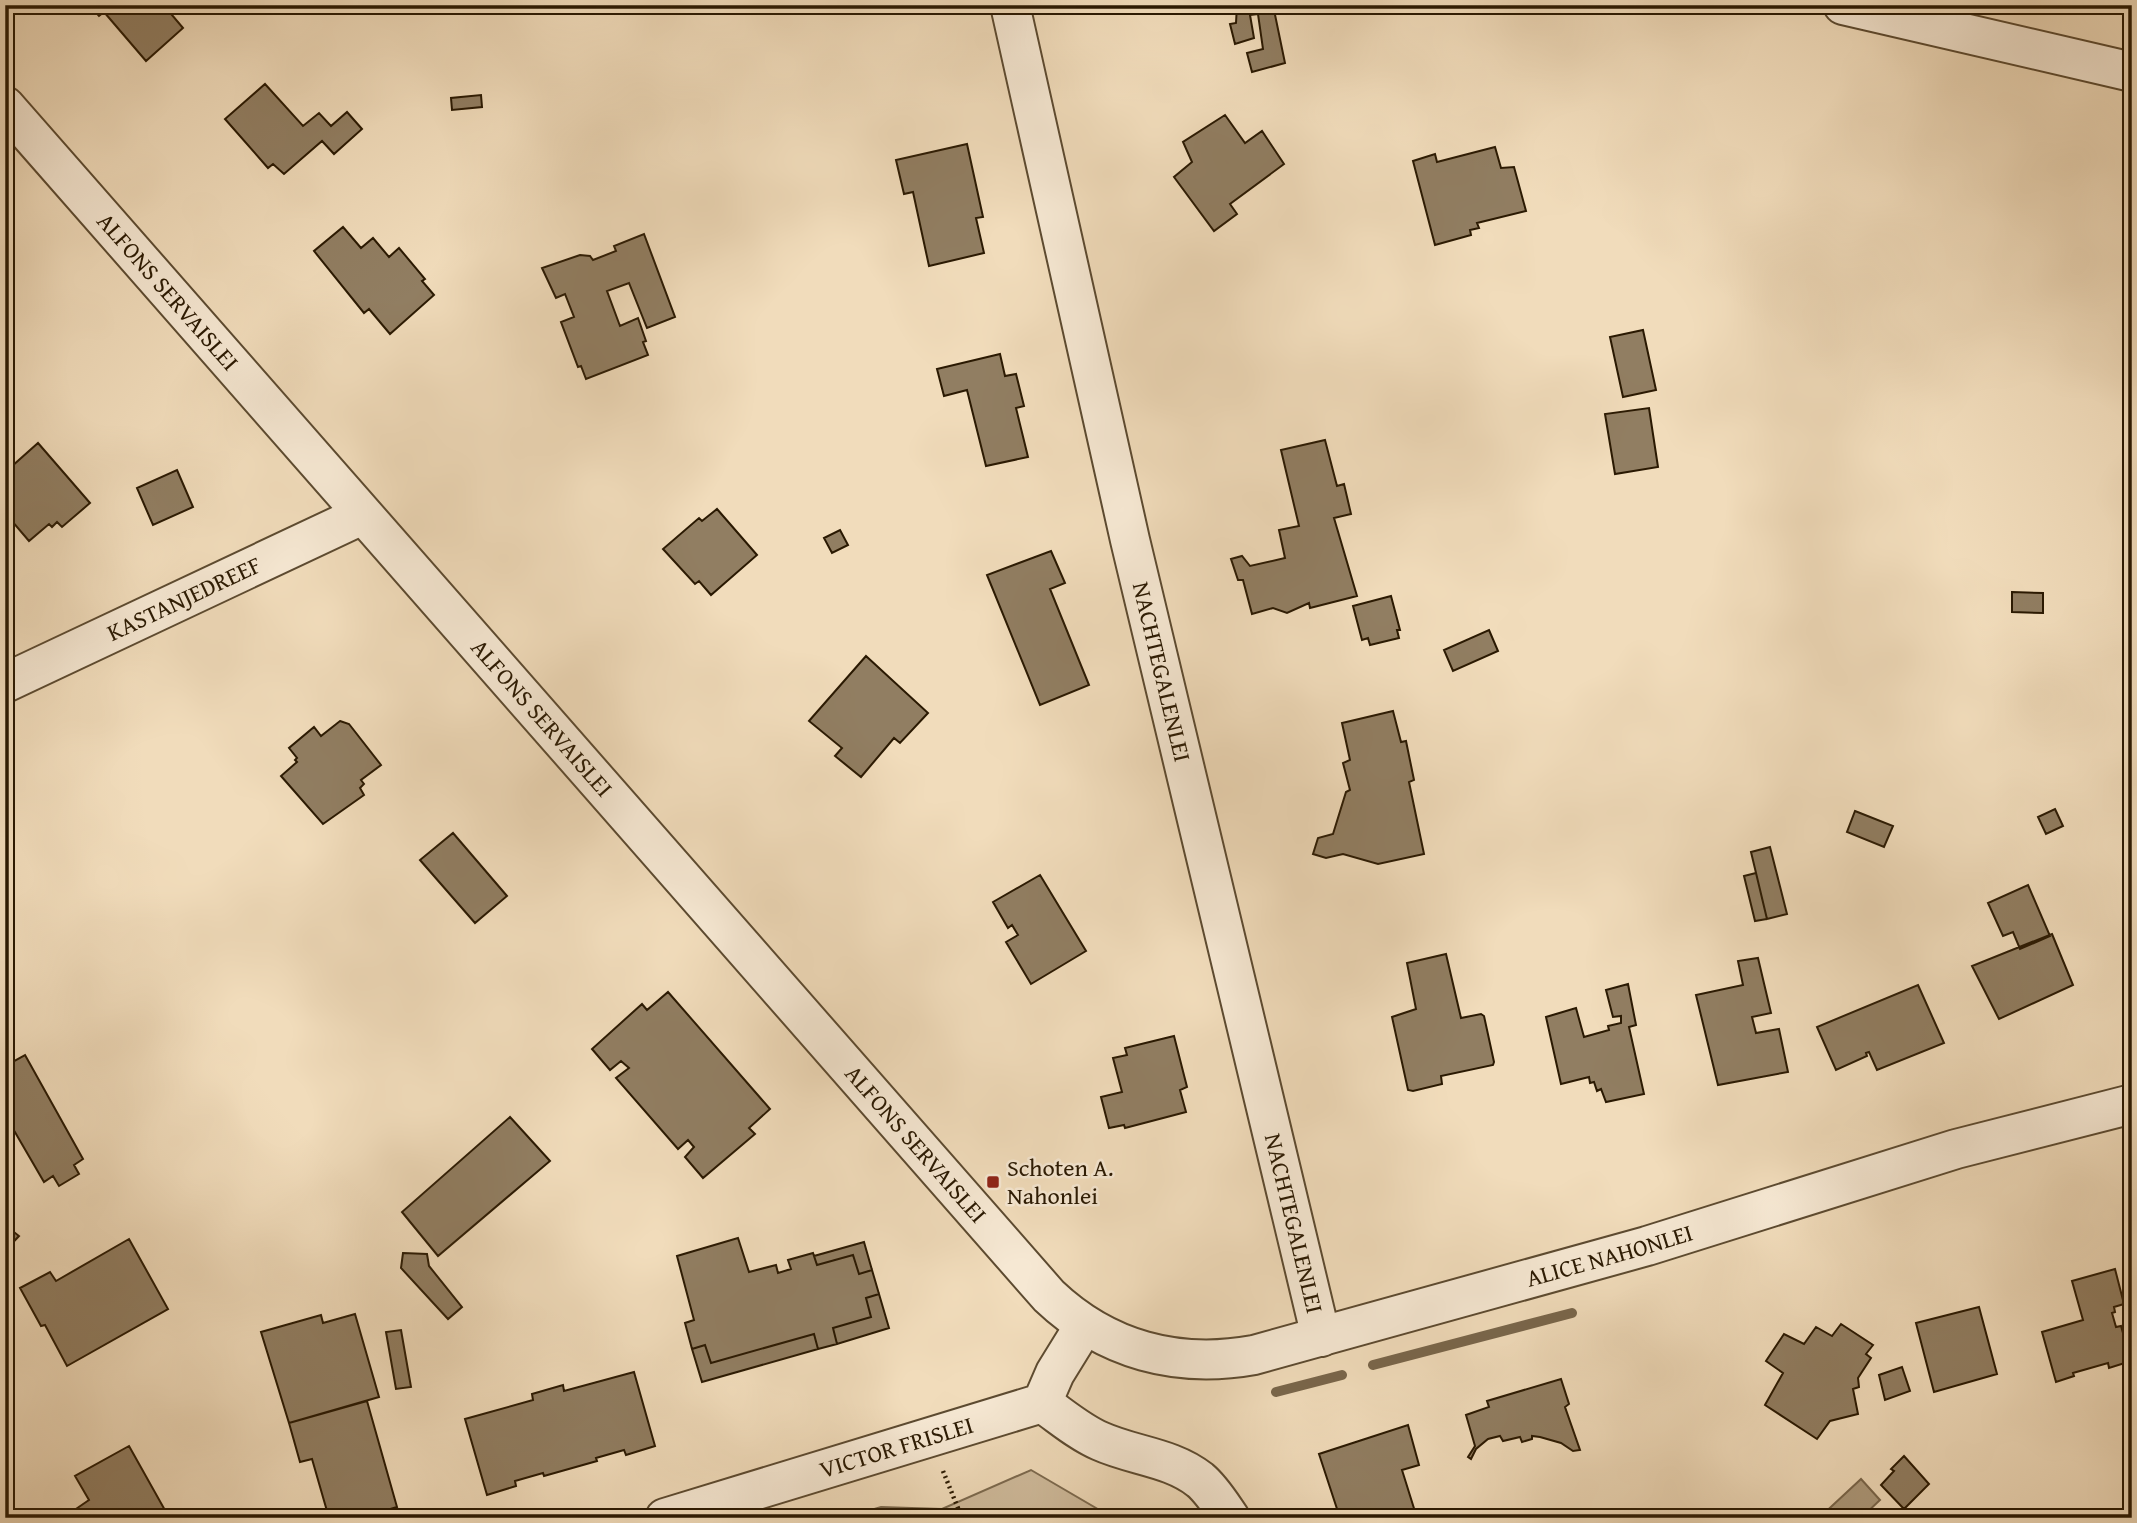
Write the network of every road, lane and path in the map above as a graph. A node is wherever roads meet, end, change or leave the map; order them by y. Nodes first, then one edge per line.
1 (1010, 5) edge
2 (1843, 5) edge
3 (2132, 72) edge
4 (5, 106) edge
5 (362, 515) junction
6 (5, 682) edge
7 (2132, 1104) edge
8 (1084, 1326) junction
9 (1321, 1337) junction
10 (1042, 1403) junction
11 (930, 1437) junction
12 (665, 1518) edge
13 (962, 1518) edge
14 (1230, 1518) edge

1 - 9 street, NACHTEGALENLEI
2 - 3 street
4 - 5 street, ALFONS SERVAISLEI
5 - 6 street, KASTANJEDREEF
5 - 8 street, ALFONS SERVAISLEI
7 - 9 street, ALICE NAHONLEI
8 - 9 street, ALICE NAHONLEI
8 - 10 street
10 - 11 street, VICTOR FRISLEI
10 - 14 street
11 - 12 street, VICTOR FRISLEI
11 - 13 path

